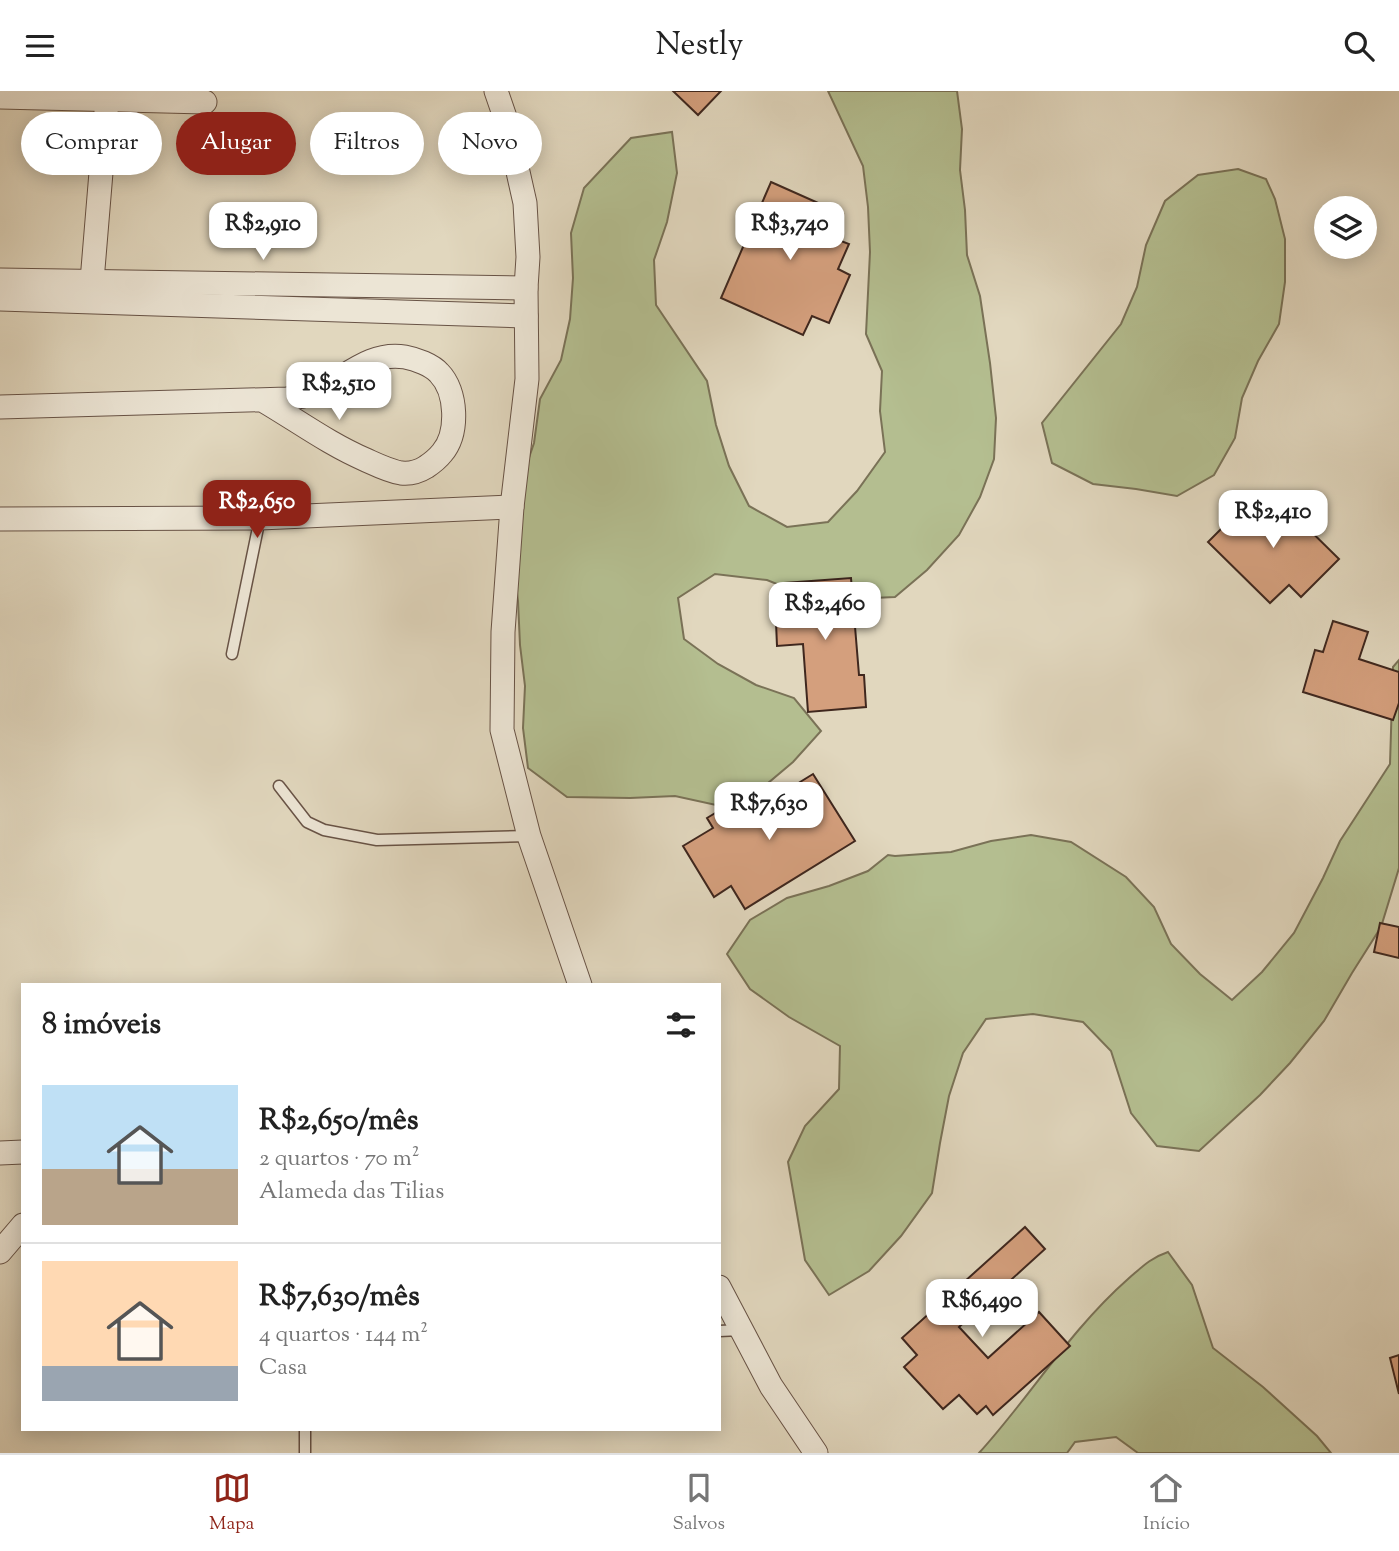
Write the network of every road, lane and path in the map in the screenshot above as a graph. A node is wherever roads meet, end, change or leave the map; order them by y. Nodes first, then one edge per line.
1 (496, 91) edge
2 (0, 97) edge
3 (107, 100) junction
4 (205, 102) dead end
5 (0, 279) edge
6 (92, 281) junction
7 (526, 288) junction
8 (0, 299) edge
9 (526, 316) junction
10 (264, 401) junction
11 (0, 407) edge
12 (512, 507) junction
13 (260, 518) junction
14 (0, 519) edge
15 (232, 654) dead end
16 (279, 786) dead end
17 (528, 836) junction
18 (579, 983) edge
19 (21, 1152) edge
20 (0, 1153) edge
21 (21, 1227) edge
22 (0, 1252) edge
23 (721, 1294) edge
24 (731, 1331) edge
25 (305, 1431) edge
26 (305, 1453) edge
27 (816, 1453) edge

1 - 7 street
2 - 3 street
3 - 4 street
3 - 6 street
5 - 6 street
6 - 7 street
7 - 9 street
8 - 9 street
9 - 12 street
10 - 10 street
10 - 11 street
12 - 13 street
12 - 17 street
13 - 14 street
13 - 15 lane
16 - 17 lane
17 - 18 street
19 - 20 street
21 - 22 street
23 - 24 street
24 - 27 street
25 - 26 lane

